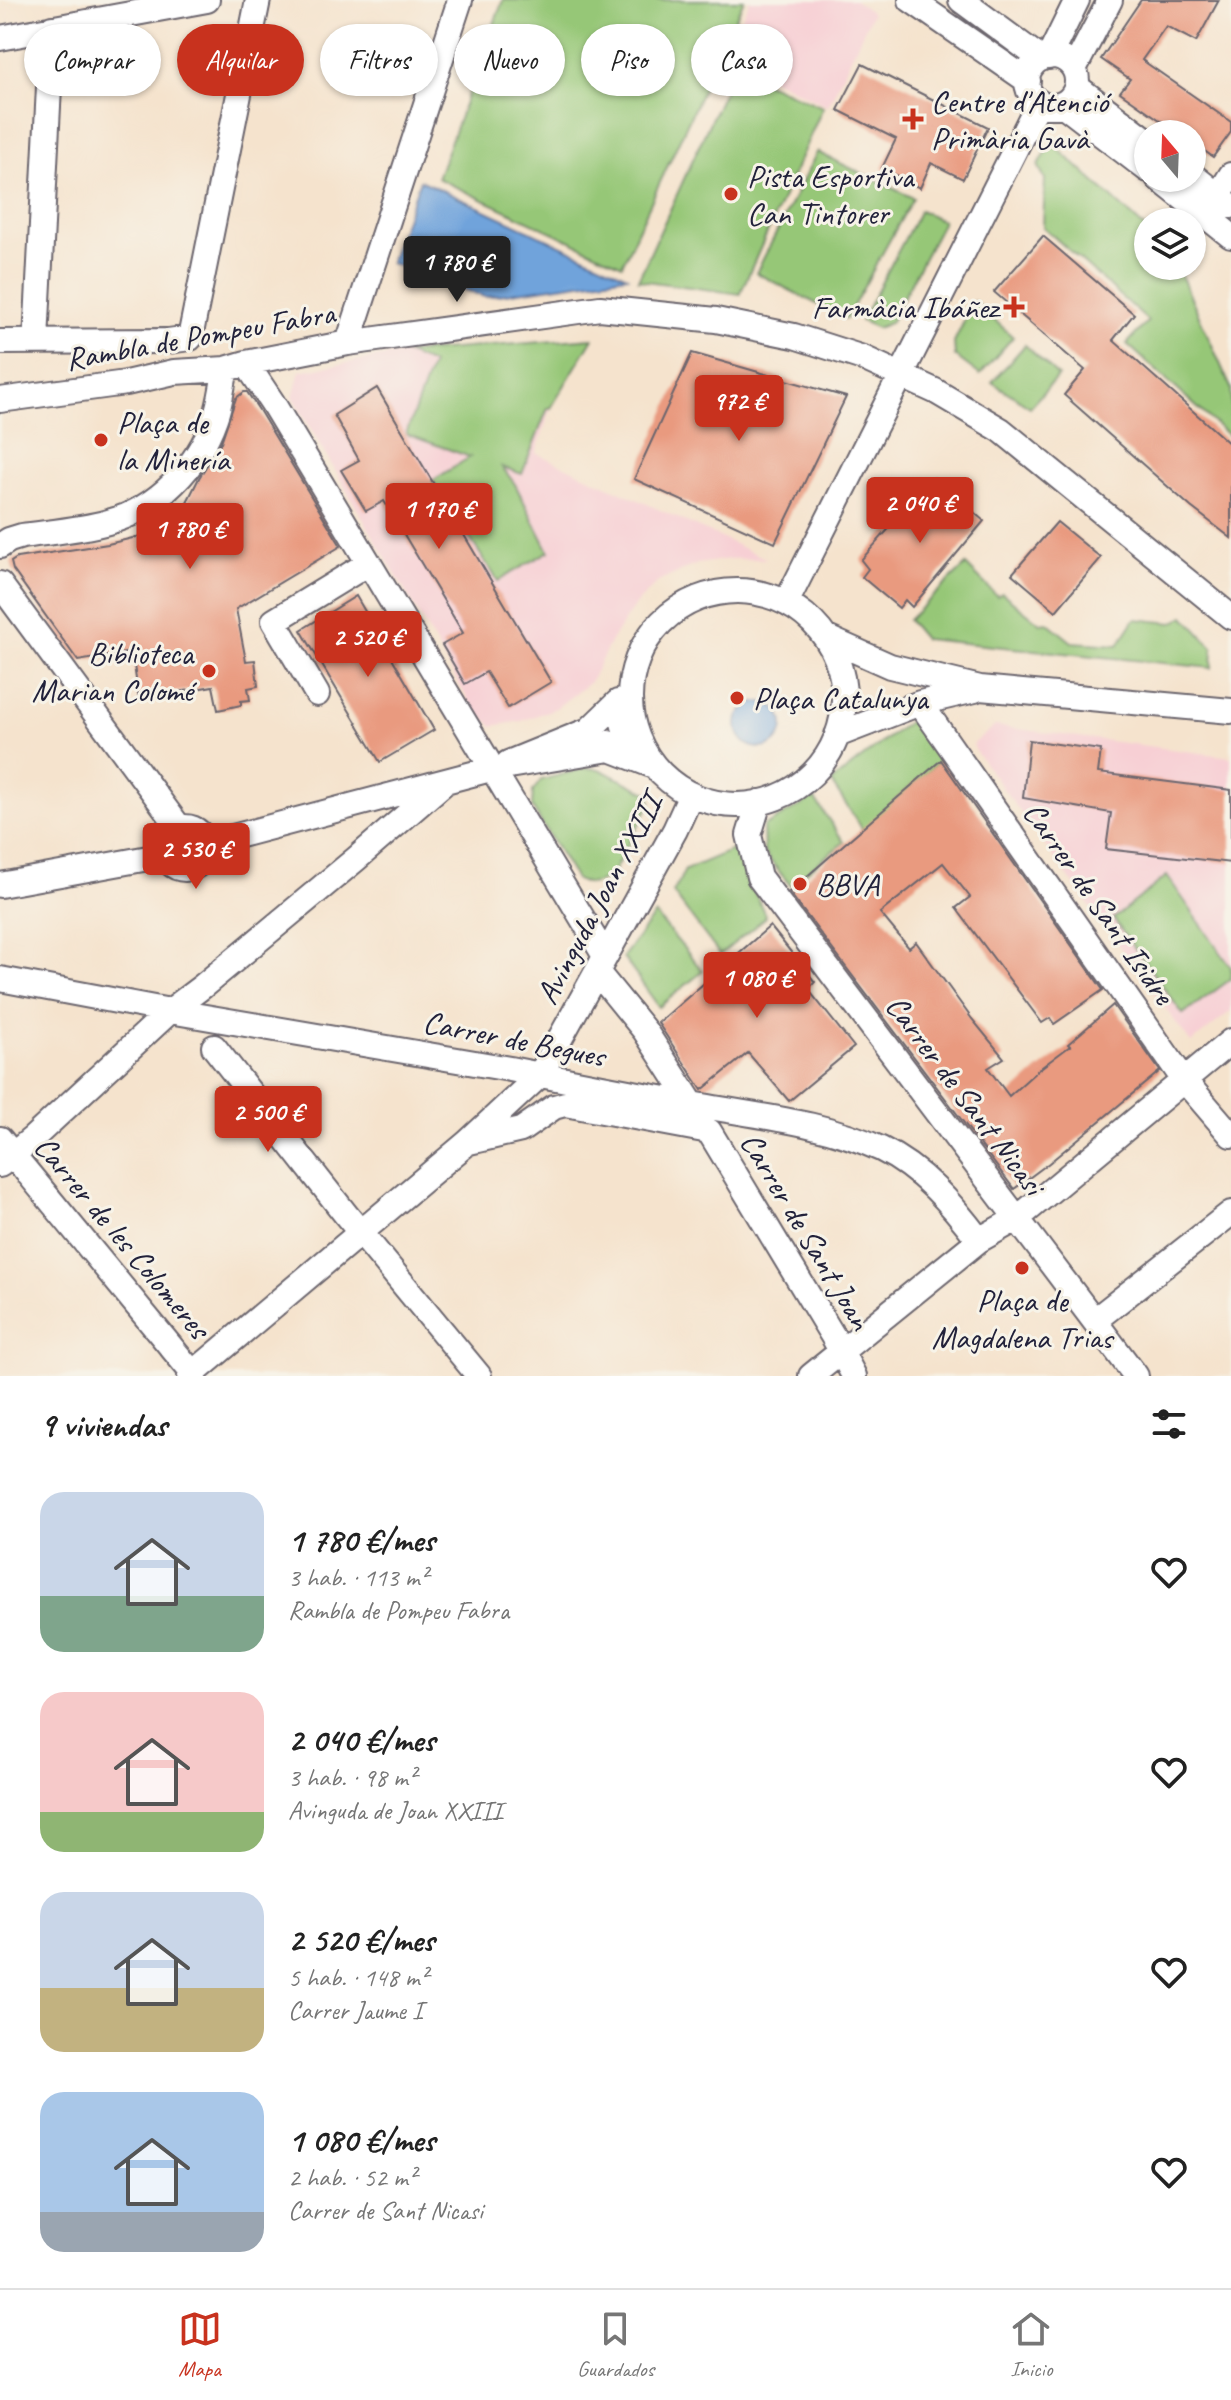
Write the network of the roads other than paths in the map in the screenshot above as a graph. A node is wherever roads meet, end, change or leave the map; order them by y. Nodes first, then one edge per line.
1 (207, 0) edge
2 (258, 0) edge
3 (460, 0) edge
4 (911, 0) edge
5 (961, 0) edge
6 (1077, 0) edge
7 (1110, 0) edge
8 (74, 24) edge
9 (24, 33) edge
10 (0, 38) edge
11 (1045, 58) junction
12 (1056, 89) junction
13 (49, 96) edge
14 (1134, 130) edge
15 (1134, 158) edge
16 (1231, 175) edge
17 (1206, 186) edge
18 (1176, 192) edge
19 (1225, 201) edge
20 (1231, 236) edge
21 (179, 339) junction
22 (36, 341) junction
23 (0, 342) edge
24 (348, 343) junction
25 (227, 367) junction
26 (174, 372) junction
27 (900, 376) junction
28 (0, 400) edge
29 (4, 543) edge
30 (369, 563) junction
31 (0, 584) edge
32 (786, 603) junction
33 (1231, 617) edge
34 (825, 637) junction
35 (635, 665) junction
36 (980, 688) junction
37 (317, 694) dead end
38 (920, 703) junction
39 (1231, 711) edge
40 (837, 735) junction
41 (499, 766) junction
42 (654, 766) junction
43 (445, 782) junction
44 (691, 795) junction
45 (759, 802) junction
46 (179, 827) junction
47 (206, 844) junction
48 (165, 855) junction
49 (0, 885) edge
50 (601, 964) junction
51 (0, 979) edge
52 (170, 1011) junction
53 (1231, 1041) edge
54 (214, 1047) dead end
55 (540, 1075) junction
56 (1184, 1080) junction
57 (692, 1104) junction
58 (1231, 1135) edge
59 (467, 1143) junction
60 (4, 1153) edge
61 (1231, 1213) edge
62 (1018, 1218) junction
63 (360, 1232) junction
64 (979, 1240) junction
65 (1095, 1320) junction
66 (840, 1351) junction
67 (193, 1375) edge
68 (479, 1376) edge
69 (811, 1376) edge
70 (854, 1376) edge
71 (1136, 1376) edge

1 - 8 street
2 - 21 street
3 - 24 street
4 - 12 street
5 - 11 street
6 - 11 street
7 - 12 street
9 - 10 street
11 - 12 street
11 - 12 street
12 - 14 street
12 - 15 street
12 - 27 street
13 - 22 street
16 - 19 street
17 - 19 street
18 - 20 street
21 - 22 street
21 - 25 street
21 - 26 street
22 - 23 street
24 - 25 street, Rambla de Pompeu Fabra
24 - 27 street, Rambla de Pompeu Fabra
25 - 26 street, Rambla de Pompeu Fabra
25 - 29 street
25 - 30 street
26 - 28 street, Rambla de Pompeu Fabra
27 - 32 street
27 - 33 street, Rambla de Pompeu Fabra
30 - 37 street
30 - 41 street
31 - 46 street
32 - 34 street
32 - 35 street
34 - 36 street
34 - 40 street
35 - 41 street
35 - 42 street
36 - 38 street
36 - 39 street
38 - 40 street
38 - 56 street, Carrer de Sant Isidre
40 - 45 street
41 - 42 street
41 - 43 street
41 - 50 street
42 - 44 street
43 - 47 street
43 - 52 street
44 - 45 street
44 - 50 street, Avinguda Joan XXIII
45 - 62 street, Carrer de Sant Nicasi
46 - 47 street
46 - 48 street
47 - 48 street
48 - 49 street
50 - 55 street, Avinguda Joan XXIII
50 - 57 street
51 - 52 street, Carrer de Begues
52 - 55 street, Carrer de Begues
52 - 60 street
53 - 56 street
54 - 63 street
55 - 57 street, Carrer de Begues
55 - 59 street, Avinguda Joan XXIII
56 - 58 street, Carrer de Sant Isidre
56 - 62 street
57 - 64 street, Carrer de Begues
59 - 63 street, Avinguda Joan XXIII
59 - 66 street, Carrer de Sant Joan
60 - 67 street, Carrer de les Colomeres
61 - 65 street
62 - 64 street
62 - 65 street, Carrer de Sant Nicasi
63 - 67 street, Avinguda Joan XXIII
63 - 68 street
64 - 66 street
65 - 71 street, Carrer de Sant Nicasi
66 - 69 street
66 - 70 street, Carrer de Sant Joan

